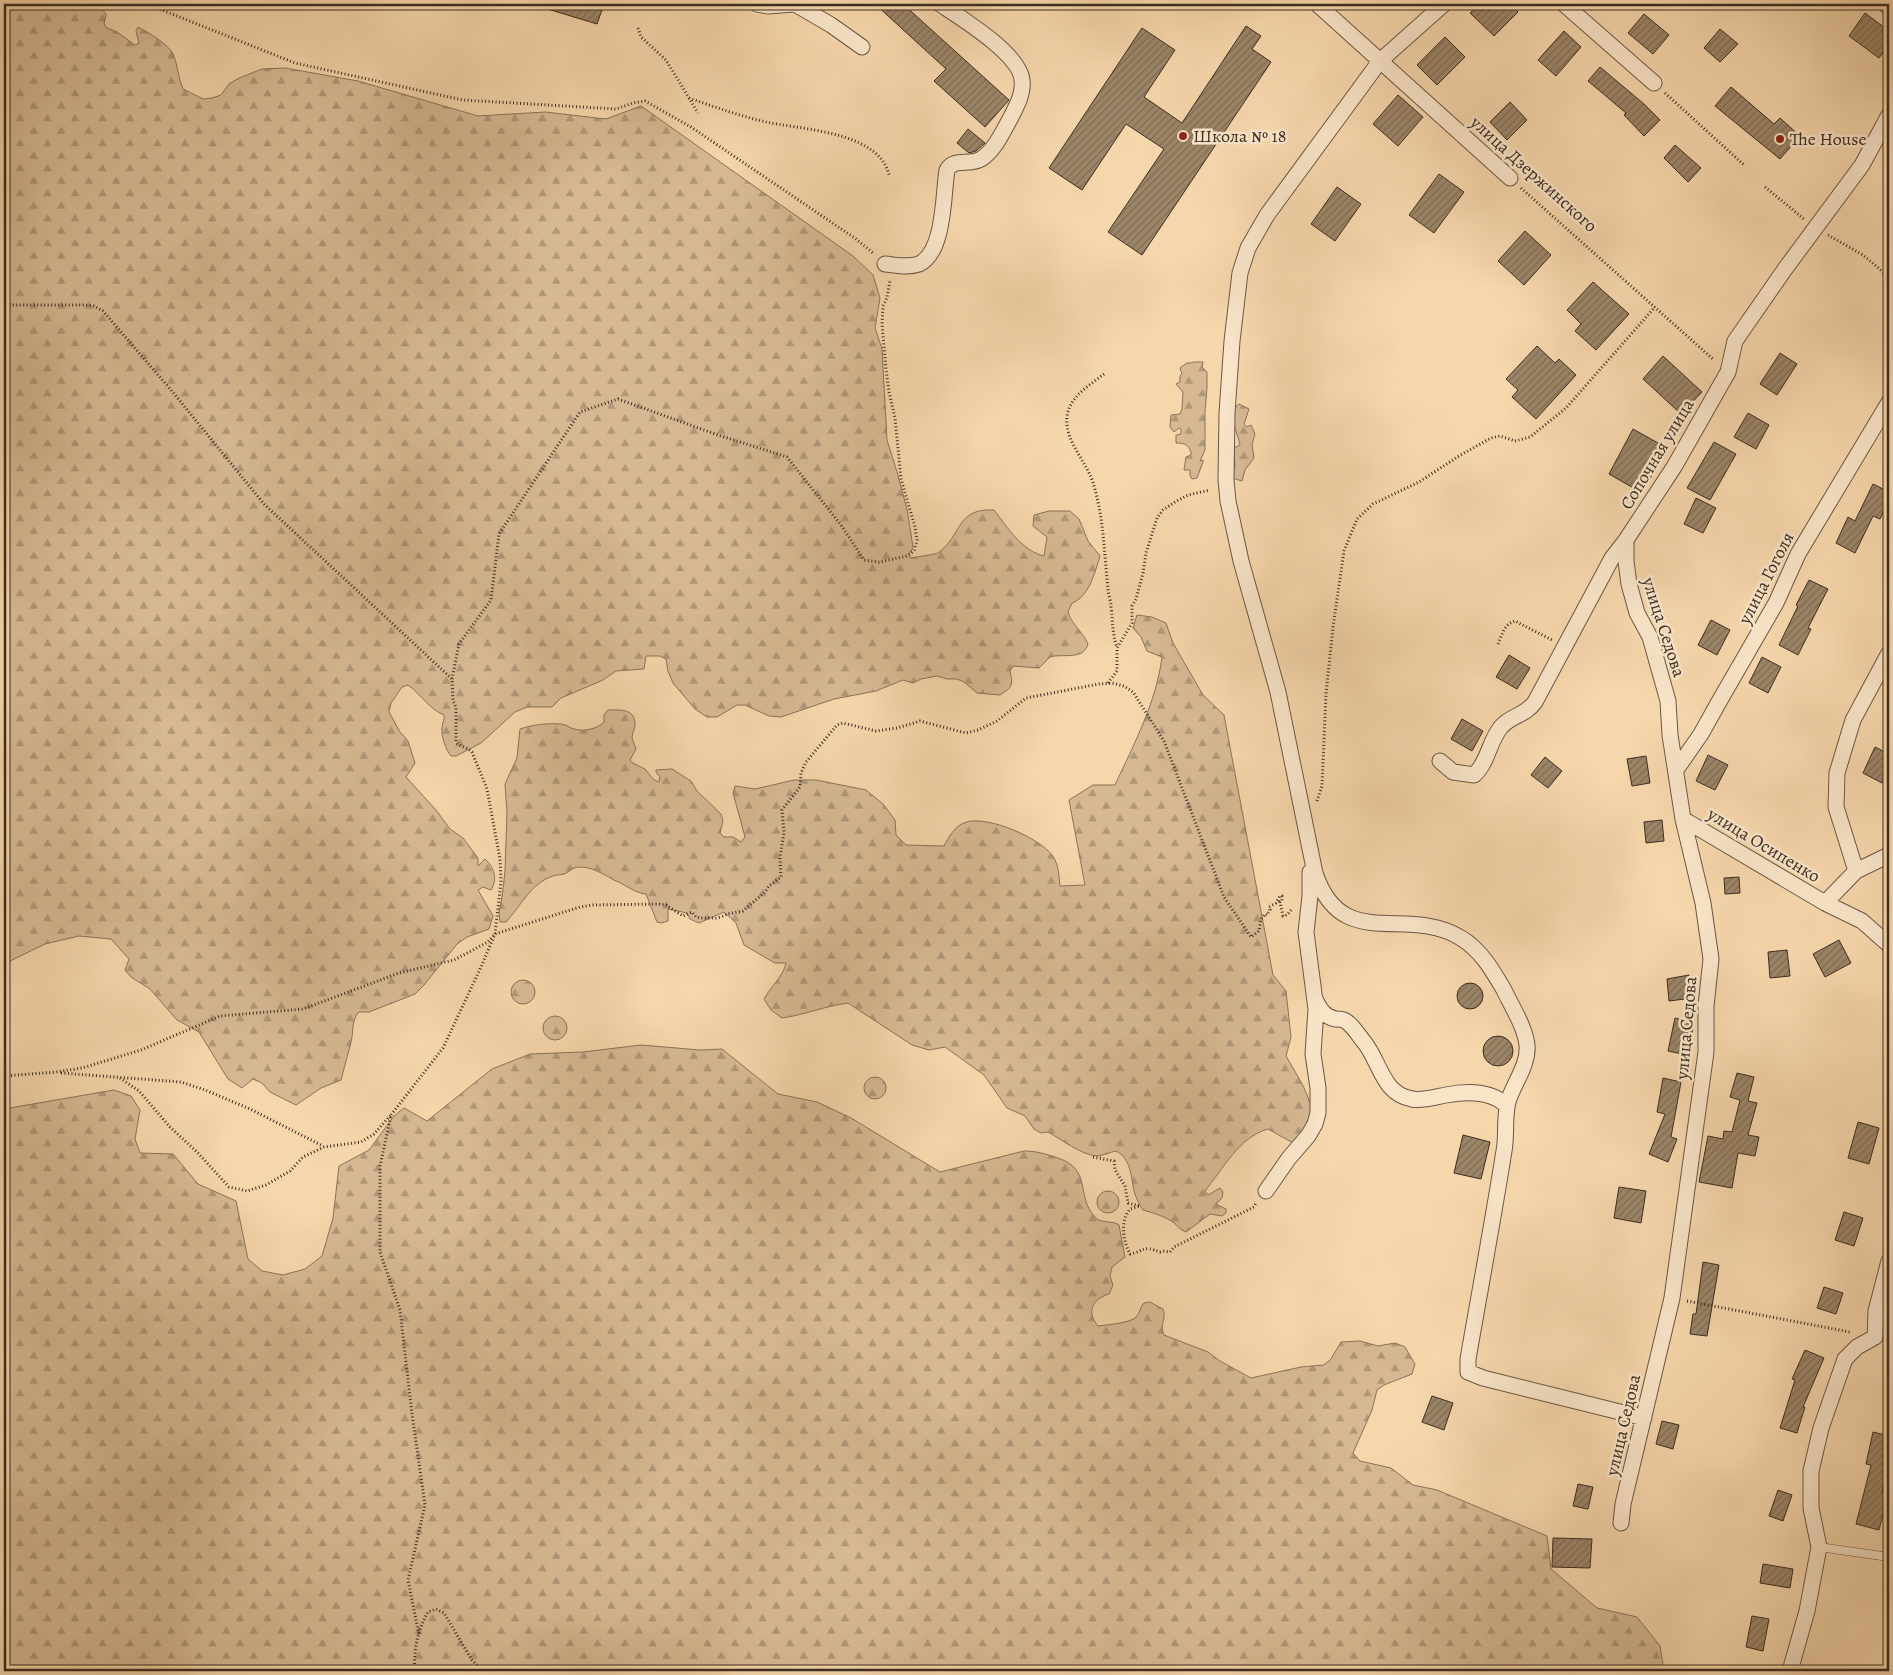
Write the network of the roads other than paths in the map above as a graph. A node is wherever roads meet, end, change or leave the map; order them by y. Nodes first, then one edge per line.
1 (757, 4) edge
2 (794, 4) edge
3 (940, 4) edge
4 (1317, 4) edge
5 (1444, 4) edge
6 (1564, 4) edge
7 (1885, 4) edge
8 (1889, 6) edge
9 (862, 47) dead end
10 (1380, 61) junction
11 (1654, 83) road end
12 (1889, 115) edge
13 (1510, 178) road end
14 (885, 264) road end
15 (1889, 402) edge
16 (1626, 540) junction
17 (1889, 653) edge
18 (1440, 761) dead end
19 (1676, 770) junction
20 (1683, 819) junction
21 (1309, 843) junction
22 (1889, 855) edge
23 (1856, 871) junction
24 (1825, 903) junction
25 (1889, 945) edge
26 (1315, 999) junction
27 (1508, 1106) junction
28 (1266, 1191) road end
29 (1889, 1262) edge
30 (1882, 1338) edge
31 (1644, 1418) junction
32 (1621, 1523) dead end
33 (1819, 1547) junction
34 (1889, 1557) edge
35 (1790, 1671) edge

1 - 2 street
2 - 9 street
3 - 14 street
4 - 10 street, улица Дзержинского
5 - 10 street
6 - 11 street
7 - 8 street
10 - 13 street, улица Дзержинского
10 - 21 street
12 - 16 street, Сопочная улица
15 - 19 street, улица Гоголя
16 - 18 street, Сопочная улица
16 - 19 street, улица Седова
17 - 23 street
19 - 20 street, улица Седова
20 - 24 street, улица Осипенко
20 - 31 street, улица Седова
21 - 26 street
21 - 27 street
22 - 23 street
23 - 24 street
24 - 25 street, улица Осипенко
26 - 27 street
26 - 28 street
27 - 31 street
29 - 30 street
30 - 33 street
31 - 32 street, улица Седова
33 - 34 lane
33 - 35 street

